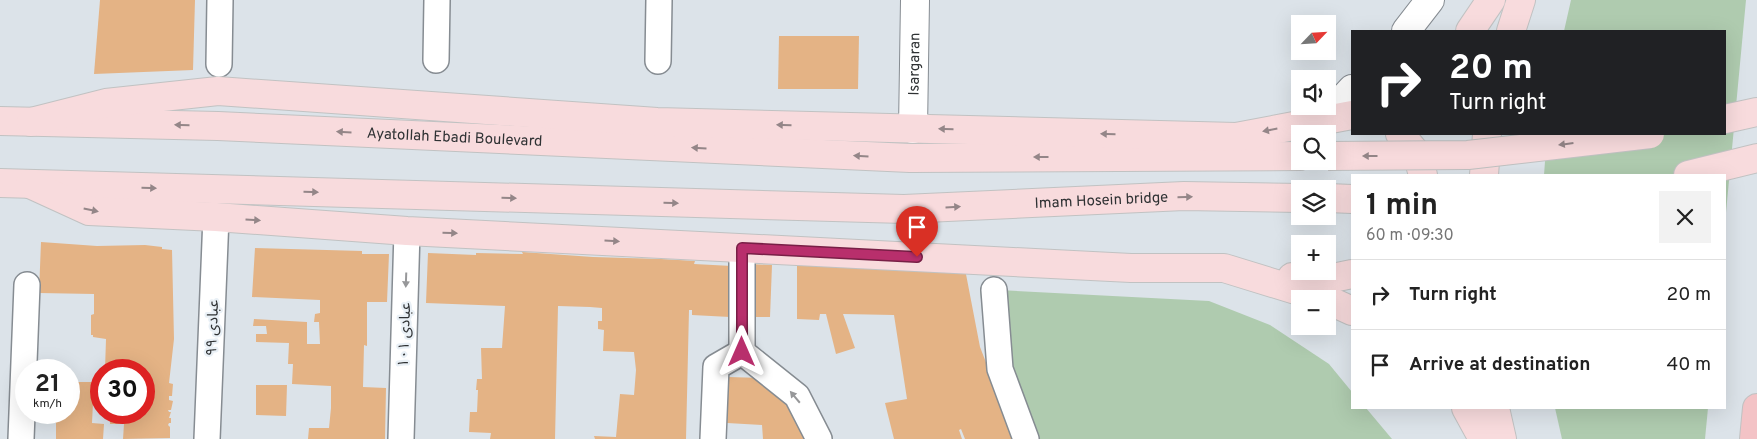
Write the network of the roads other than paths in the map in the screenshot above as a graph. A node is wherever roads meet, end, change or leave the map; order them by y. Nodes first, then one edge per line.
1 (220, 0) edge
2 (437, 0) edge
3 (659, 0) edge
4 (915, 0) edge
5 (1430, 0) edge
6 (1491, 0) edge
7 (1521, 0) edge
8 (1407, 30) edge
9 (1471, 30) edge
10 (1511, 30) edge
11 (436, 60) dead end
12 (658, 61) dead end
13 (219, 64) dead end
14 (1351, 90) edge
15 (1757, 112) edge
16 (1351, 115) edge
17 (1726, 119) edge
18 (1323, 120) junction
19 (0, 121) edge
20 (31, 122) junction
21 (913, 129) junction
22 (1401, 135) edge
23 (1487, 135) edge
24 (1641, 135) edge
25 (1291, 156) edge
26 (1336, 156) edge
27 (1757, 158) edge
28 (1423, 174) edge
29 (1484, 174) edge
30 (1692, 174) edge
31 (0, 184) edge
32 (30, 184) junction
33 (1291, 198) edge
34 (1336, 198) edge
35 (1351, 198) edge
36 (216, 217) junction
37 (407, 231) junction
38 (742, 248) junction
39 (1224, 268) junction
40 (1351, 274) edge
41 (27, 285) dead end
42 (994, 290) dead end
43 (1296, 290) edge
44 (1336, 304) edge
45 (1351, 311) edge
46 (742, 352) junction
47 (1757, 408) edge
48 (1467, 409) edge
49 (1494, 409) edge
50 (21, 439) edge
51 (207, 439) edge
52 (401, 439) edge
53 (713, 439) edge
54 (819, 439) edge
55 (1026, 439) edge
56 (1483, 439) edge
57 (1502, 439) edge
58 (1754, 439) edge

1 - 13 street
2 - 11 street
3 - 12 street
4 - 21 street, Isargaran
5 - 8 street
6 - 9 main road
7 - 10 main road
14 - 18 street
15 - 17 main road
16 - 18 main road
18 -> 21 main road
19 - 20 main road, Ayatollah Ebadi Boulevard
21 -> 20 main road
25 -> 20 main road, Ayatollah Ebadi Boulevard
22 - 28 main road
23 - 29 main road
24 -> 26 main road, bridge
27 - 30 main road
31 - 32 main road
32 -> 33 main road, Imam Hosein bridge
32 -> 36 main road
34 - 35 main road
36 -> 37 main road
36 - 51 street, عبادی ۹۹
37 -> 38 main road
37 -> 52 street, عبادی ۱۰۱
38 - 39 main road
38 - 46 street
39 - 40 main road
39 - 43 main road
41 - 50 street
42 - 55 street
44 - 45 main road
46 - 53 street
54 -> 46 street
47 - 58 highway
48 - 56 main road
49 - 57 main road

